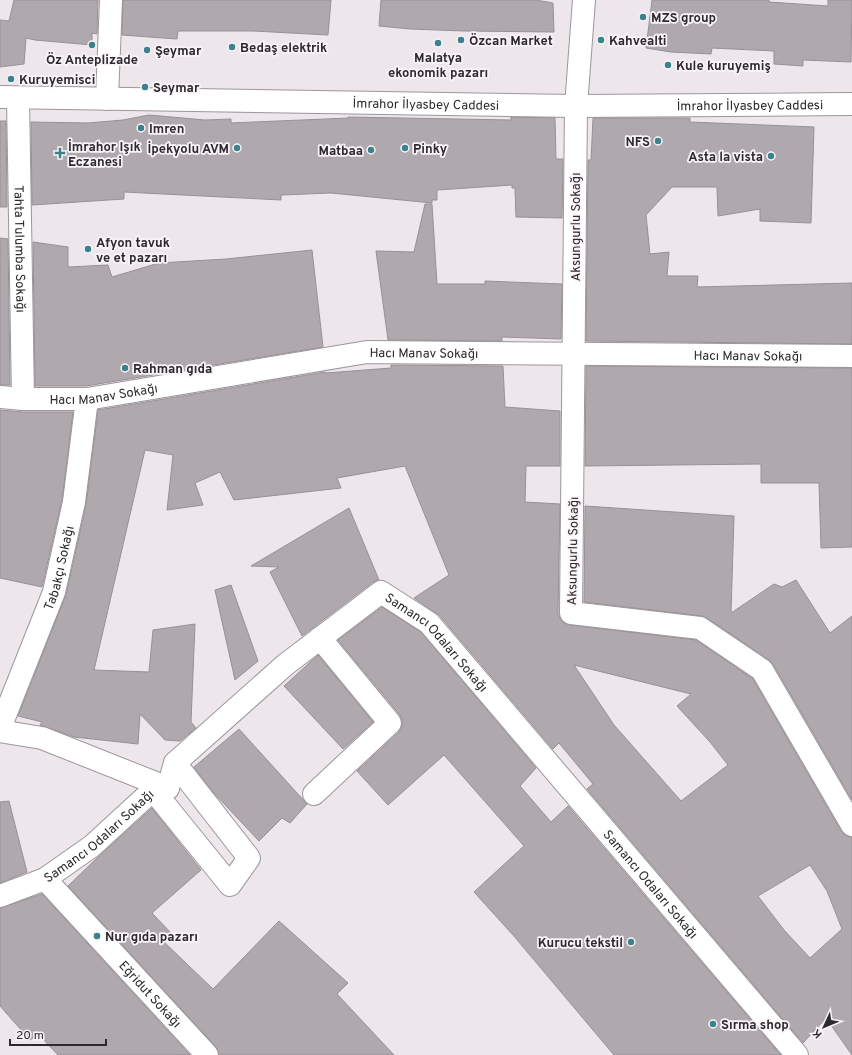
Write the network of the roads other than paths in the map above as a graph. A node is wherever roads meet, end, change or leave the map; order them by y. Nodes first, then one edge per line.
1 (111, 0) edge
2 (584, 0) edge
3 (9, 97) edge
4 (107, 99) junction
5 (852, 104) edge
6 (576, 106) junction
7 (574, 354) junction
8 (852, 356) edge
9 (0, 397) edge
10 (23, 399) junction
11 (87, 399) junction
12 (320, 638) junction
13 (0, 729) edge
14 (175, 763) junction
15 (160, 789) junction
16 (314, 794) dead end
17 (852, 825) edge
18 (45, 879) junction
19 (0, 896) edge
20 (207, 1055) edge
21 (797, 1055) edge

1 - 4 street
2 - 6 street, Aksungurlu Sokağı
3 - 4 street, İmrahor İlyasbey Caddesi
3 - 10 street, Tahta Tulumba Sokağı
4 - 6 street, İmrahor İlyasbey Caddesi
5 - 6 street, İmrahor İlyasbey Caddesi
6 - 7 street, Aksungurlu Sokağı
7 - 8 street, Hacı Manav Sokağı
7 - 11 street, Hacı Manav Sokağı
7 - 17 street, Aksungurlu Sokağı
9 - 10 street, Hacı Manav Sokağı
10 - 11 street, Hacı Manav Sokağı
11 - 13 street, Tabakçı Sokağı
12 - 14 street, Samancı Odaları Sokağı
12 - 16 street
12 - 21 street, Samancı Odaları Sokağı
13 - 15 street
14 - 15 street, Samancı Odaları Sokağı
14 - 15 street
15 - 18 street, Samancı Odaları Sokağı
18 - 19 street, Samancı Odaları Sokağı
18 - 20 street, Eğridut Sokağı

